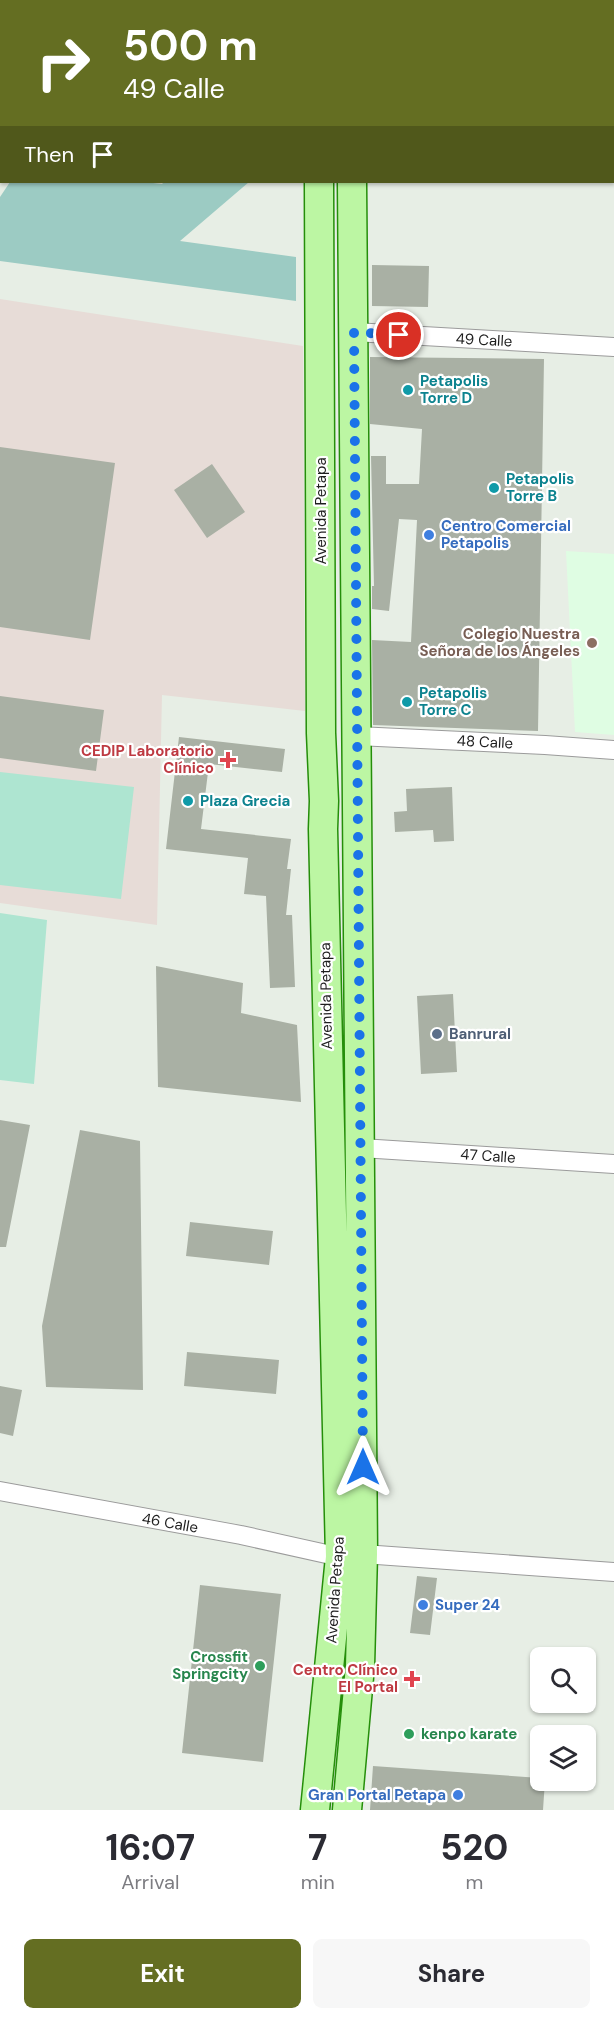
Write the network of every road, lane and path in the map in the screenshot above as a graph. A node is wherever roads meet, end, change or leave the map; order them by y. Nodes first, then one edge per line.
1 (319, 183) edge
2 (352, 183) edge
3 (354, 332) junction
4 (614, 347) edge
5 (321, 733) junction
6 (357, 736) junction
7 (614, 750) edge
8 (361, 1148) junction
9 (614, 1164) edge
10 (0, 1491) edge
11 (352, 1556) junction
12 (614, 1572) edge
13 (315, 1810) edge
14 (347, 1810) edge

1 - 5 main road, Avenida Petapa
2 - 3 main road, Avenida Petapa
3 - 4 street, 49 Calle
3 - 6 main road, Avenida Petapa
5 - 6 main road
5 - 11 main road, Avenida Petapa
6 - 7 street, 48 Calle
6 - 8 main road, Avenida Petapa
8 - 9 street, 47 Calle
8 - 11 main road, Avenida Petapa
10 - 11 street, 46 Calle
11 - 12 street, 46 Calle
11 - 13 main road, Avenida Petapa
11 - 14 main road, Avenida Petapa

